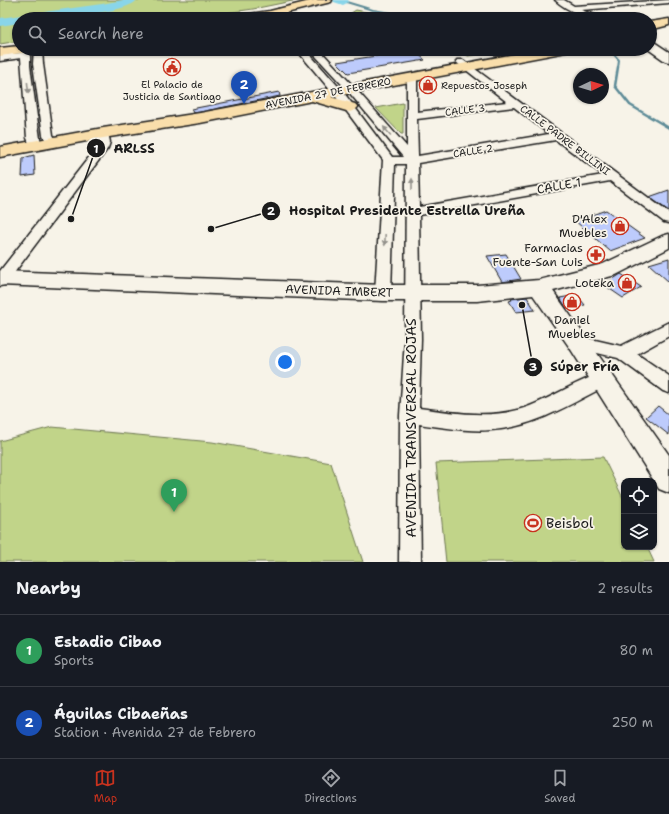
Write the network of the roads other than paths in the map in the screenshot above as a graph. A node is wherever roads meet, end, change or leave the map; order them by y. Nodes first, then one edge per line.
1 (326, 0) edge
2 (559, 0) edge
3 (669, 1) edge
4 (625, 2) edge
5 (572, 8) junction
6 (290, 12) edge
7 (583, 12) edge
8 (669, 22) edge
9 (657, 25) edge
10 (669, 30) edge
11 (657, 32) edge
12 (657, 50) edge
13 (0, 52) edge
14 (12, 52) edge
15 (12, 55) edge
16 (25, 56) edge
17 (38, 56) edge
18 (308, 56) edge
19 (319, 56) edge
20 (497, 56) edge
21 (515, 56) edge
22 (0, 58) edge
23 (669, 58) edge
24 (463, 64) junction
25 (412, 77) junction
26 (342, 87) junction
27 (310, 97) junction
28 (517, 104) junction
29 (350, 107) junction
30 (413, 116) junction
31 (103, 133) junction
32 (558, 136) junction
33 (42, 140) junction
34 (0, 144) edge
35 (0, 152) edge
36 (388, 160) junction
37 (412, 161) junction
38 (612, 177) junction
39 (412, 212) junction
40 (669, 219) edge
41 (669, 240) edge
42 (1, 279) edge
43 (539, 286) junction
44 (383, 293) junction
45 (412, 293) junction
46 (669, 328) edge
47 (578, 342) junction
48 (623, 353) junction
49 (602, 380) junction
50 (669, 386) edge
51 (409, 415) junction
52 (669, 479) edge
53 (410, 562) edge

1 - 6 main road
2 - 5 street
3 - 4 street
4 - 5 street
5 - 7 street
8 - 9 main road
10 - 11 main road
12 - 23 main road
13 - 14 main road
15 - 22 street
16 -> 33 street
17 - 33 street
18 - 26 street
19 - 26 street
20 - 24 main road, AVENIDA 27 DE FEBRERO
21 - 24 main road, AVENIDA 27 DE FEBRERO
24 - 25 main road, AVENIDA 27 DE FEBRERO
24 - 26 main road, AVENIDA 27 DE FEBRERO
24 - 28 street, CALLE PADRE BILLINI
25 - 26 main road, AVENIDA 27 DE FEBRERO
25 - 30 street, AVENIDA TRANSVERSAL ROJAS
26 - 27 main road, AVENIDA 27 DE FEBRERO
26 - 29 street
26 - 33 main road, AVENIDA 27 DE FEBRERO
37 -> 26 street
27 - 29 main road
27 - 31 main road, AVENIDA 27 DE FEBRERO
28 - 30 street, CALLE 3
28 - 32 street, CALLE PADRE BILLINI
29 - 36 street
30 - 37 street, AVENIDA TRANSVERSAL ROJAS
31 - 33 main road, AVENIDA 27 DE FEBRERO
31 - 42 street
32 - 37 street, CALLE 2
32 - 38 street, CALLE PADRE BILLINI
33 - 34 main road, AVENIDA 27 DE FEBRERO
33 - 35 main road, AVENIDA 27 DE FEBRERO
36 - 37 street, CALLE 2
36 -> 44 street
39 -> 37 street, AVENIDA TRANSVERSAL ROJAS
38 - 39 street, CALLE 1
38 - 40 street, CALLE PADRE BILLINI
39 - 45 street, AVENIDA TRANSVERSAL ROJAS
41 - 43 main road, AVENIDA IMBERT
42 - 44 main road, AVENIDA IMBERT
43 - 45 main road, AVENIDA IMBERT
43 - 47 main road
44 - 45 main road, AVENIDA IMBERT
45 - 51 street, AVENIDA TRANSVERSAL ROJAS
46 - 48 street
47 - 48 street
47 - 49 main road
48 - 50 street
49 - 51 street
49 - 52 main road
51 - 53 street, AVENIDA TRANSVERSAL ROJAS

